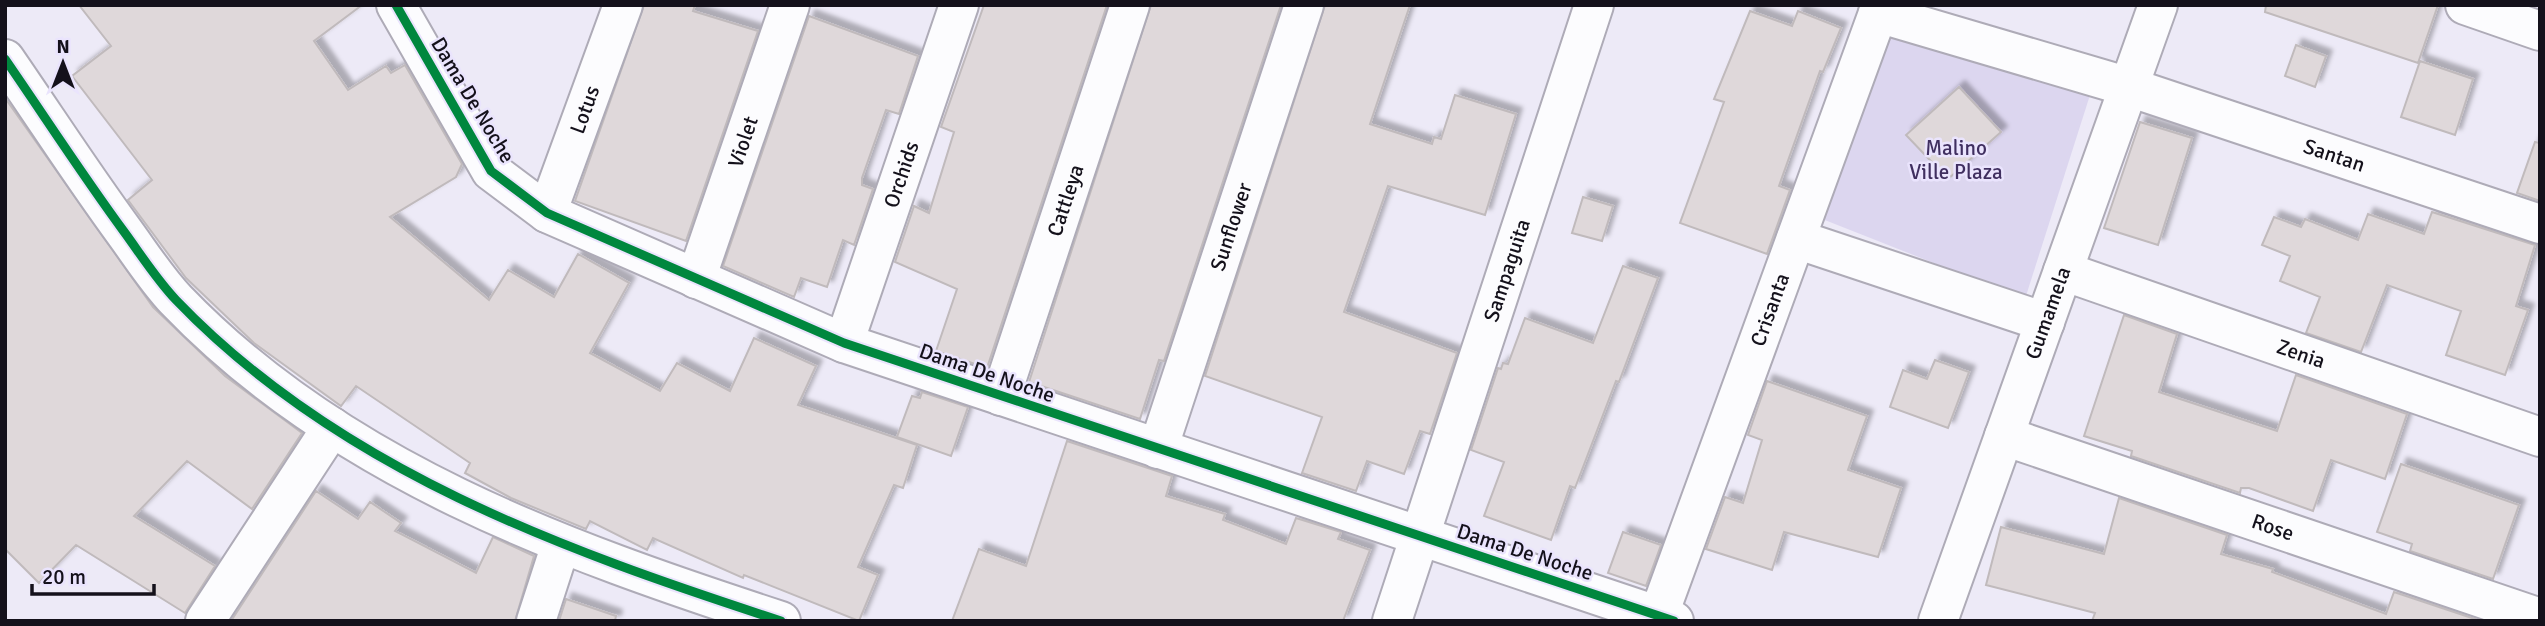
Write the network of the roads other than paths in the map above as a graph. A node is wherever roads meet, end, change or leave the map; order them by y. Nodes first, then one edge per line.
1 (396, 5) edge
2 (623, 5) edge
3 (790, 5) edge
4 (959, 5) edge
5 (1130, 5) edge
6 (1304, 5) edge
7 (1594, 5) edge
8 (2158, 5) edge
9 (2465, 5) edge
10 (1880, 9) edge
11 (2540, 31) edge
12 (5, 59) edge
13 (2129, 87) junction
14 (547, 213) junction
15 (2540, 225) edge
16 (1796, 239) junction
17 (2063, 271) junction
18 (696, 279) junction
19 (2045, 321) junction
20 (844, 343) junction
21 (1001, 396) junction
22 (332, 427) junction
23 (2004, 436) junction
24 (2540, 437) edge
25 (1158, 449) junction
26 (1419, 536) junction
27 (561, 544) junction
28 (1666, 617) edge
29 (1946, 618) edge
30 (2540, 618) edge
31 (1390, 619) edge
32 (205, 621) edge
33 (536, 621) edge
34 (781, 621) edge

1 - 14 street, Dama De Noche
2 - 14 street, Lotus
3 - 18 street, Violet
4 - 20 street, Orchids
5 - 21 street, Cattleya
6 - 25 street, Sunflower
7 - 26 street, Sampaguita
8 - 13 street, Gumamela
9 - 11 street
10 - 13 street, Santan
10 - 16 street, Crisanta
12 - 22 street
13 - 15 street, Santan
13 - 17 street, Gumamela
14 - 18 street, Dama De Noche
16 - 19 street
16 - 28 street, Crisanta
17 - 19 street, Gumamela
17 - 24 street, Zenia
18 - 20 street, Dama De Noche
19 - 23 street, Gumamela
20 - 21 street, Dama De Noche
21 - 25 street, Dama De Noche
22 - 27 street
22 - 32 street
23 - 29 street, Gumamela
23 - 30 street, Rose
25 - 26 street, Dama De Noche
26 - 28 street, Dama De Noche
26 - 31 street, Sampaguita
27 - 33 street
27 - 34 street

